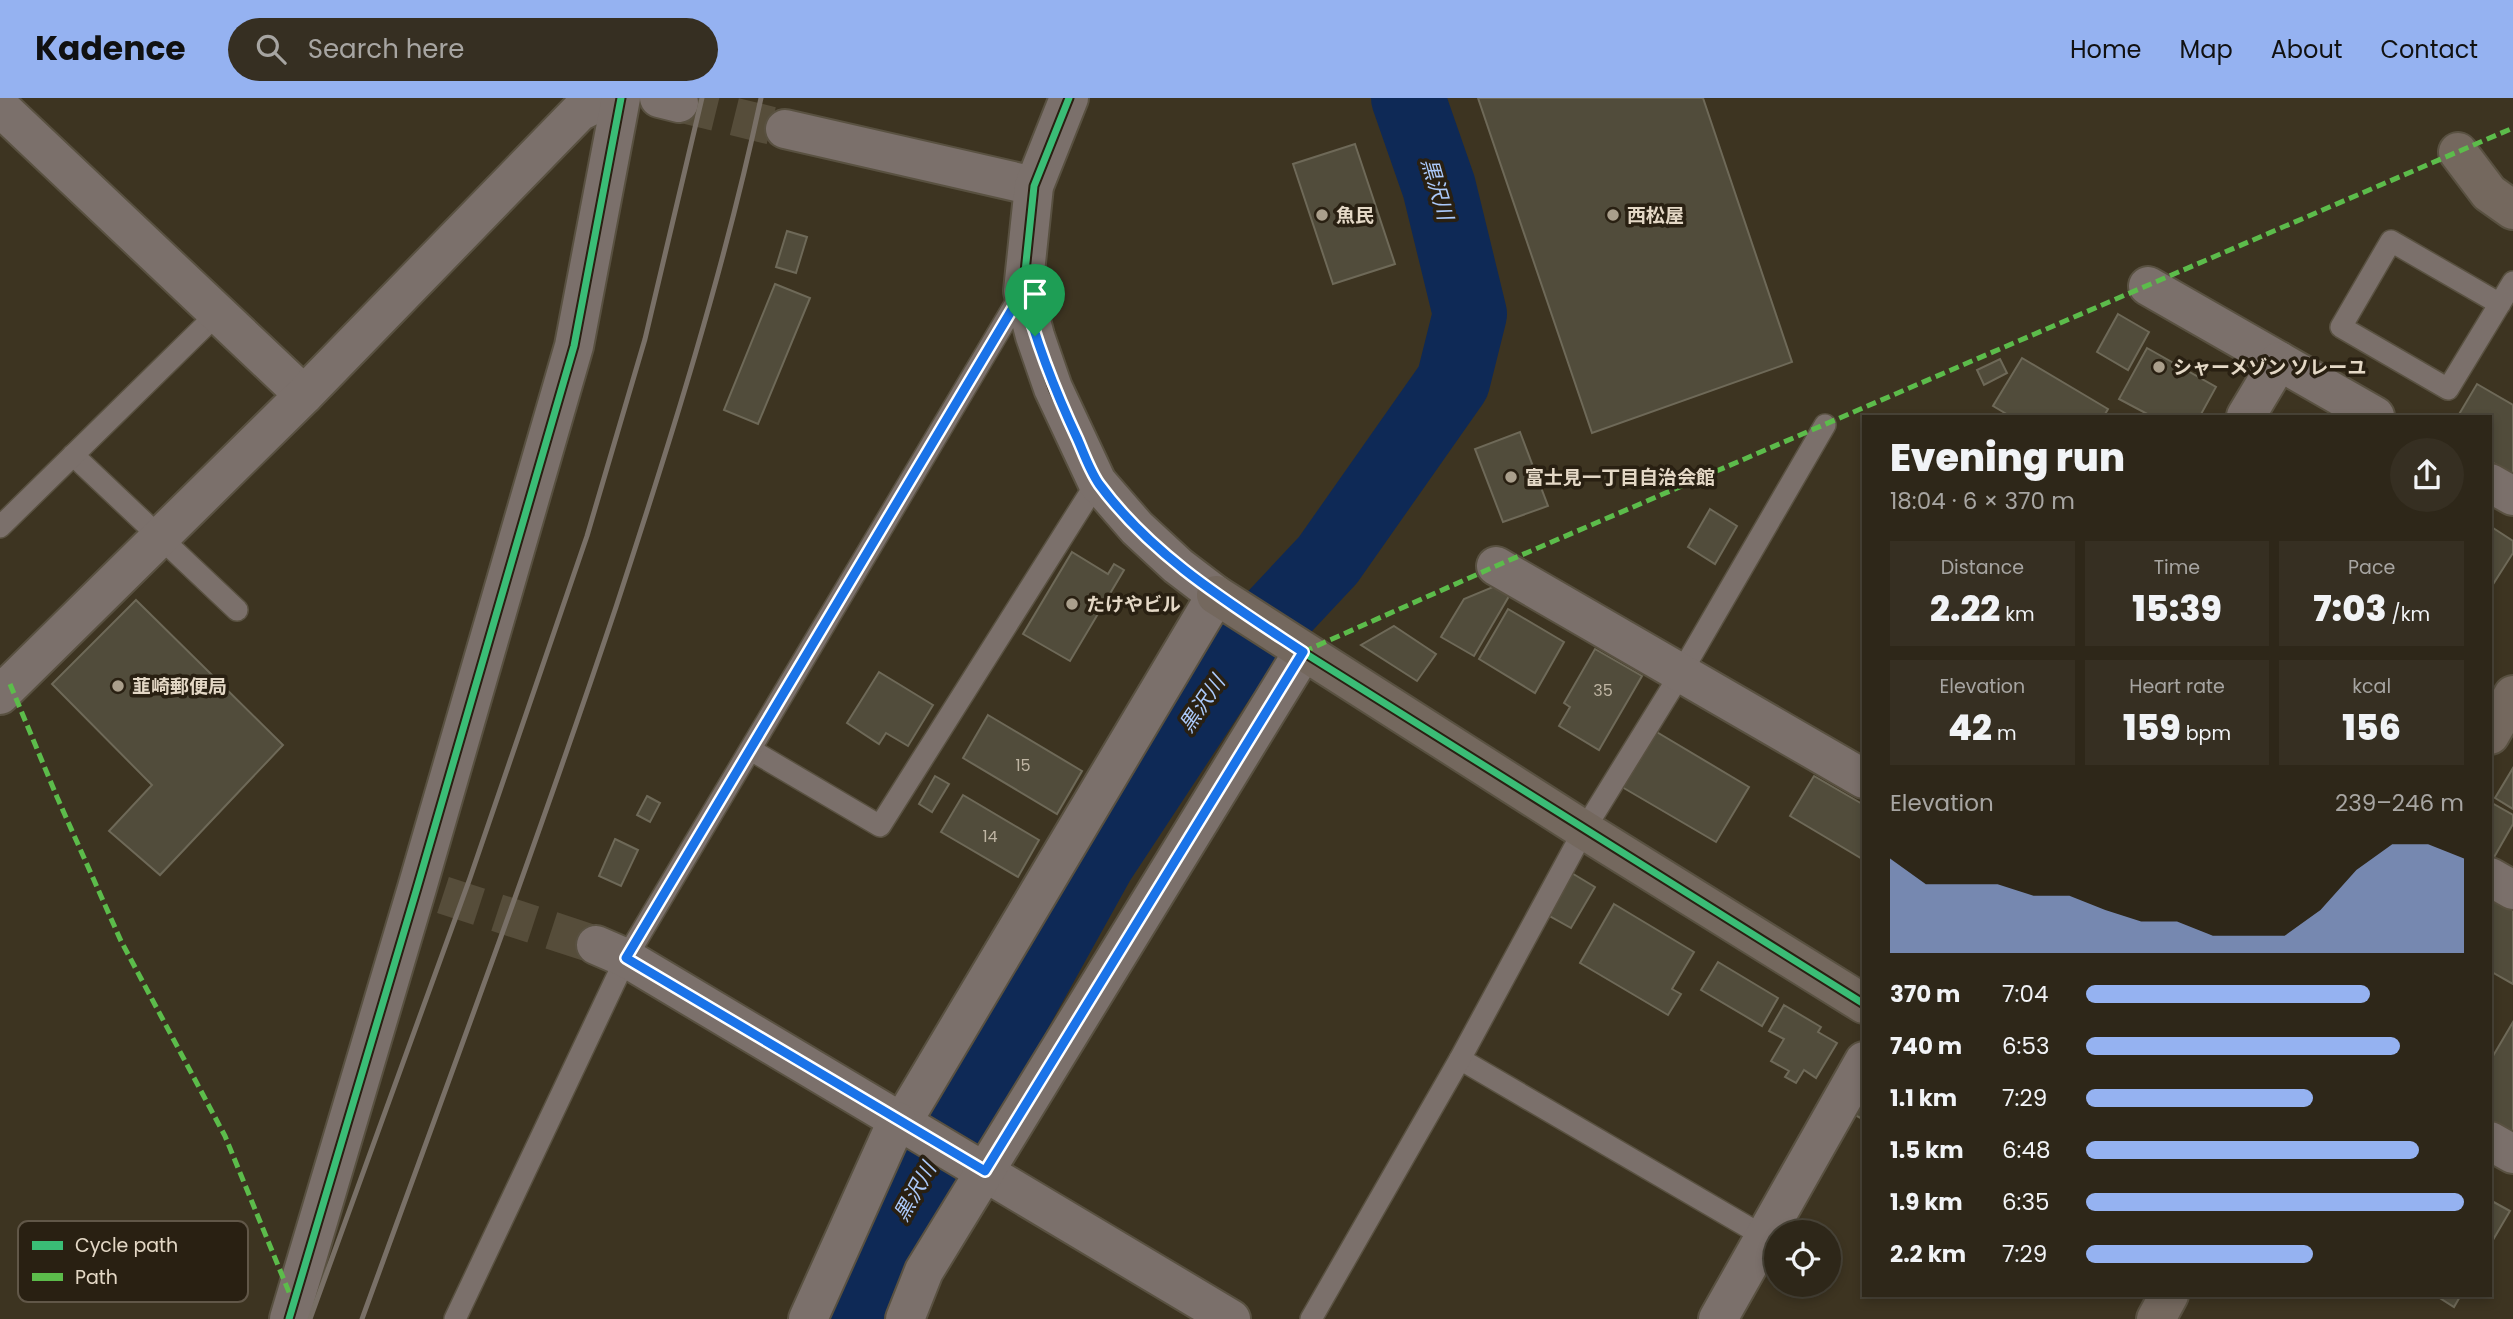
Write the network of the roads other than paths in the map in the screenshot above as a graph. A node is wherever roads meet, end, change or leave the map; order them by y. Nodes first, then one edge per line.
1 (607, 98) edge
2 (621, 98) edge
3 (1069, 98) edge
4 (0, 107) edge
5 (785, 130) tunnel mouth
6 (2459, 152) dead end
7 (1034, 186) junction
8 (2513, 210) edge
9 (2513, 282) edge
10 (2148, 286) dead end
11 (1023, 291) junction
12 (2500, 304) junction
13 (218, 313) junction
14 (2278, 361) junction
15 (304, 395) junction
16 (2247, 415) edge
17 (2373, 415) edge
18 (1825, 425) dead end
19 (73, 455) junction
20 (1097, 482) junction
21 (2492, 484) edge
22 (2513, 496) edge
23 (0, 527) edge
24 (161, 538) junction
25 (1496, 566) dead end
26 (1216, 595) junction
27 (237, 610) dead end
28 (1303, 652) junction
29 (1681, 673) junction
30 (3, 682) edge
31 (2513, 695) edge
32 (2492, 732) edge
33 (751, 750) junction
34 (1862, 778) edge
35 (1584, 830) junction
36 (2492, 878) edge
37 (2513, 890) edge
38 (611, 951) junction
39 (1862, 1003) edge
40 (1460, 1059) junction
41 (1862, 1065) edge
42 (899, 1122) junction
43 (2492, 1142) edge
44 (2513, 1154) edge
45 (985, 1171) junction
46 (1775, 1220) edge
47 (1764, 1236) edge
48 (1764, 1239) edge
49 (2168, 1297) edge
50 (289, 1319) edge
51 (455, 1319) edge
52 (808, 1319) edge
53 (905, 1319) edge
54 (1231, 1319) edge
55 (1311, 1319) edge
56 (1718, 1319) edge
57 (2156, 1319) edge

1 - 15 street
2 - 50 street
3 - 7 street
4 - 13 street
5 - 7 street
6 - 8 street
7 - 11 street
9 - 12 lane
10 - 14 street
11 - 20 street
11 - 33 lane
12 - 12 lane
13 - 15 street
13 - 19 lane
14 - 16 street
14 - 17 street
15 - 24 street
18 - 29 lane
19 - 23 lane
19 - 24 lane
20 - 26 street
20 - 33 lane
21 - 22 street
24 - 27 lane
24 - 30 street
25 - 29 street
26 - 28 street
26 - 42 street
28 - 35 street
28 - 45 street
29 - 34 street
29 - 35 lane
31 - 32 street
33 - 38 lane
35 - 39 street
35 - 40 lane
36 - 37 street
38 - 42 street
38 - 51 lane
40 - 47 lane
40 - 55 lane
41 - 46 street
42 - 45 street
42 - 52 street
43 - 44 street
45 - 53 street
45 - 54 street
48 - 56 street
49 - 57 street

